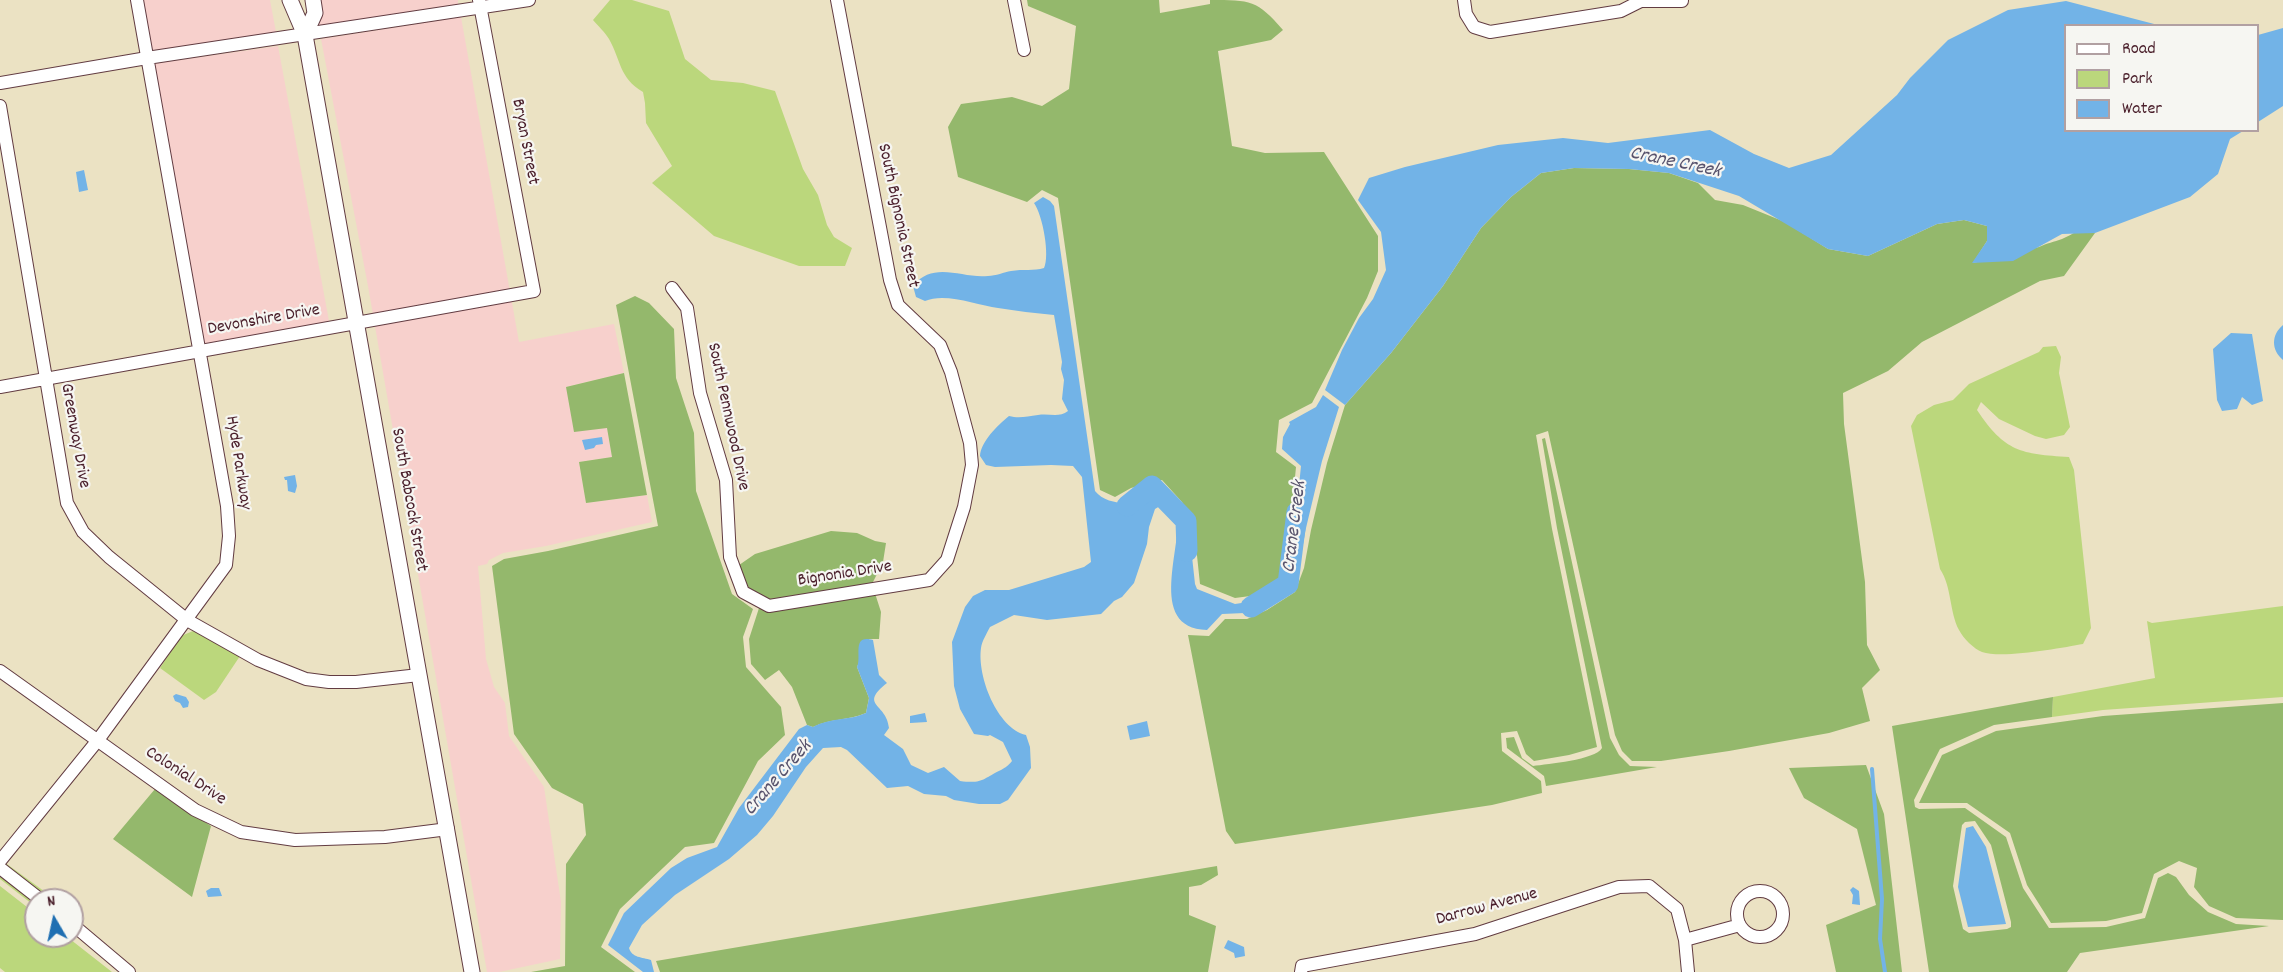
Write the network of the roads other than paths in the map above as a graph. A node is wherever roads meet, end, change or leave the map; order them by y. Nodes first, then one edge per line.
1 (136, 0) edge
2 (290, 0) edge
3 (313, 0) edge
4 (529, 0) edge
5 (837, 0) edge
6 (1014, 0) edge
7 (1464, 0) edge
8 (1641, 0) edge
9 (1682, 1) edge
10 (479, 4) edge
11 (305, 35) junction
12 (1024, 50) dead end
13 (147, 58) junction
14 (0, 83) edge
15 (0, 106) edge
16 (672, 288) dead end
17 (534, 291) joint
18 (357, 323) junction
19 (201, 351) junction
20 (45, 379) junction
21 (0, 387) edge
22 (947, 560) joint
23 (744, 592) joint
24 (187, 620) junction
25 (0, 671) edge
26 (419, 675) junction
27 (98, 740) junction
28 (448, 829) junction
29 (0, 861) edge
30 (0, 868) edge
31 (26, 888) edge
32 (1740, 924) dead end
33 (84, 934) edge
34 (1685, 940) junction
35 (1299, 966) edge
36 (129, 972) edge
37 (472, 972) edge
38 (1688, 972) edge

1 - 13 street, Hyde Parkway
2 - 11 main road, South Babcock Street
3 - 11 main road, South Babcock Street
4 - 10 street
5 - 22 street, South Bignonia Street
6 - 12 street
7 - 8 street
8 - 9 street
10 - 11 street
10 - 17 street, Bryan Street
11 - 13 street
11 - 18 main road, South Babcock Street
13 - 14 street
13 - 19 street, Hyde Parkway
15 - 20 street, Greenway Drive
16 - 23 street, South Pennwood Drive
17 - 18 street, Devonshire Drive
18 - 19 street, Devonshire Drive
18 - 26 main road, South Babcock Street
19 - 20 street, Devonshire Drive
19 - 24 street, Hyde Parkway
20 - 21 street, Devonshire Drive
20 - 24 street, Greenway Drive
22 - 23 street, Bignonia Drive
24 - 26 street, Greenway Drive
24 - 27 street, Hyde Parkway
25 - 27 street, Colonial Drive
26 - 28 main road, South Babcock Street
27 - 28 street, Colonial Drive
27 - 29 street, Hyde Parkway
28 - 37 main road, South Babcock Street
30 - 31 street
32 - 34 street
33 - 36 street
34 - 35 street, Darrow Avenue
34 - 38 street

